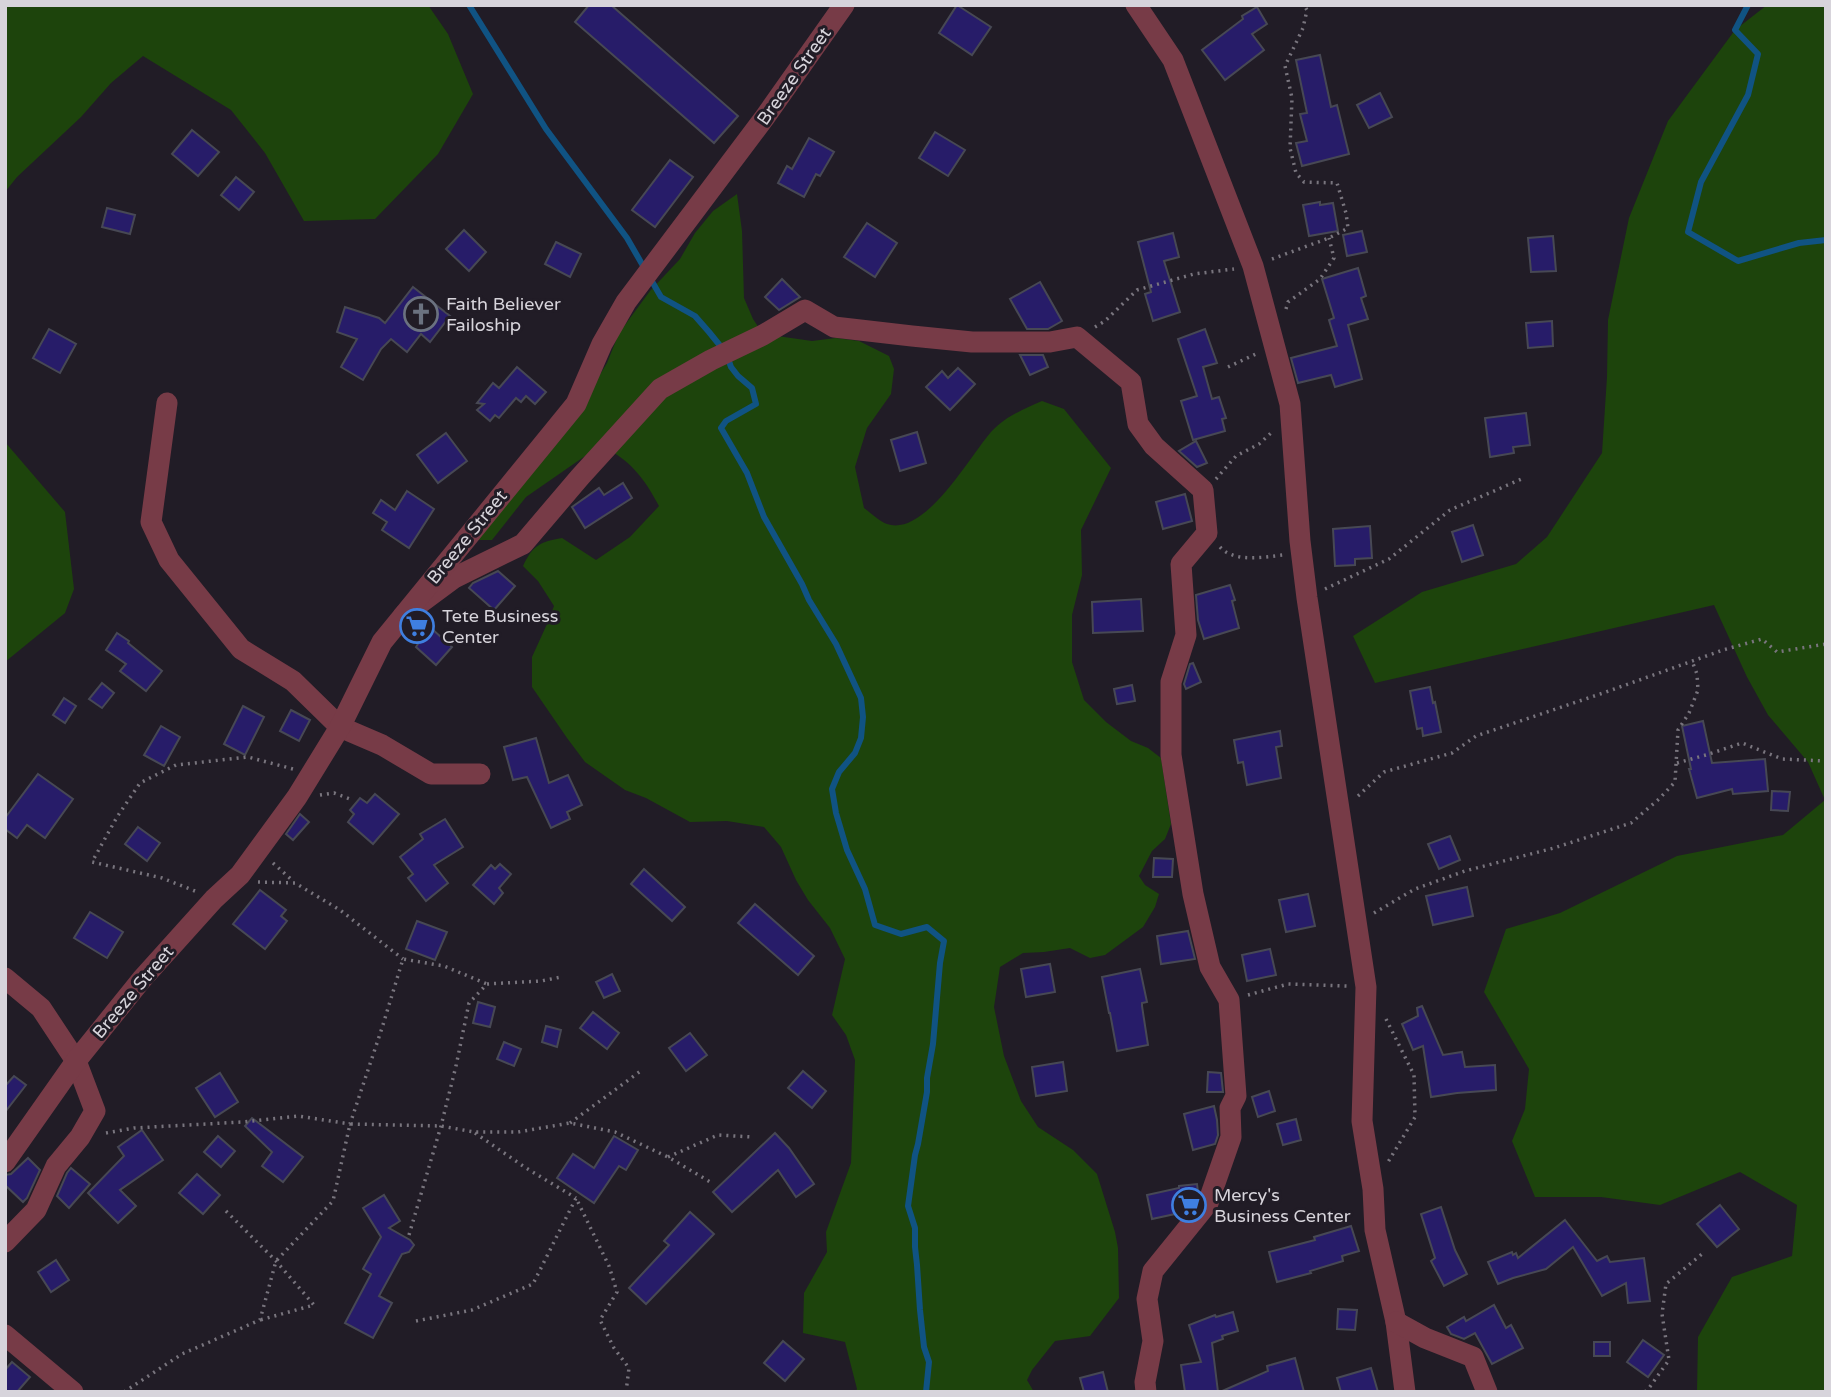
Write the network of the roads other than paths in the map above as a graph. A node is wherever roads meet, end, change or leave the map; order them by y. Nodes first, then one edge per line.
1 (844, 5) edge
2 (1136, 5) edge
3 (167, 403) dead end
4 (404, 615) junction
5 (340, 727) junction
6 (480, 774) dead end
7 (5, 978) edge
8 (76, 1062) junction
9 (5, 1162) edge
10 (5, 1242) edge
11 (1396, 1322) junction
12 (5, 1335) edge
13 (73, 1392) edge
14 (1146, 1392) edge
15 (1405, 1392) edge
16 (1487, 1392) edge

1 - 4 street, Breeze Street
2 - 11 street
3 - 5 street
4 - 5 street, Breeze Street
4 - 14 street
5 - 6 street
5 - 8 street, Breeze Street
7 - 8 street
8 - 9 street, Breeze Street
8 - 10 street
11 - 15 street
11 - 16 street
12 - 13 street

